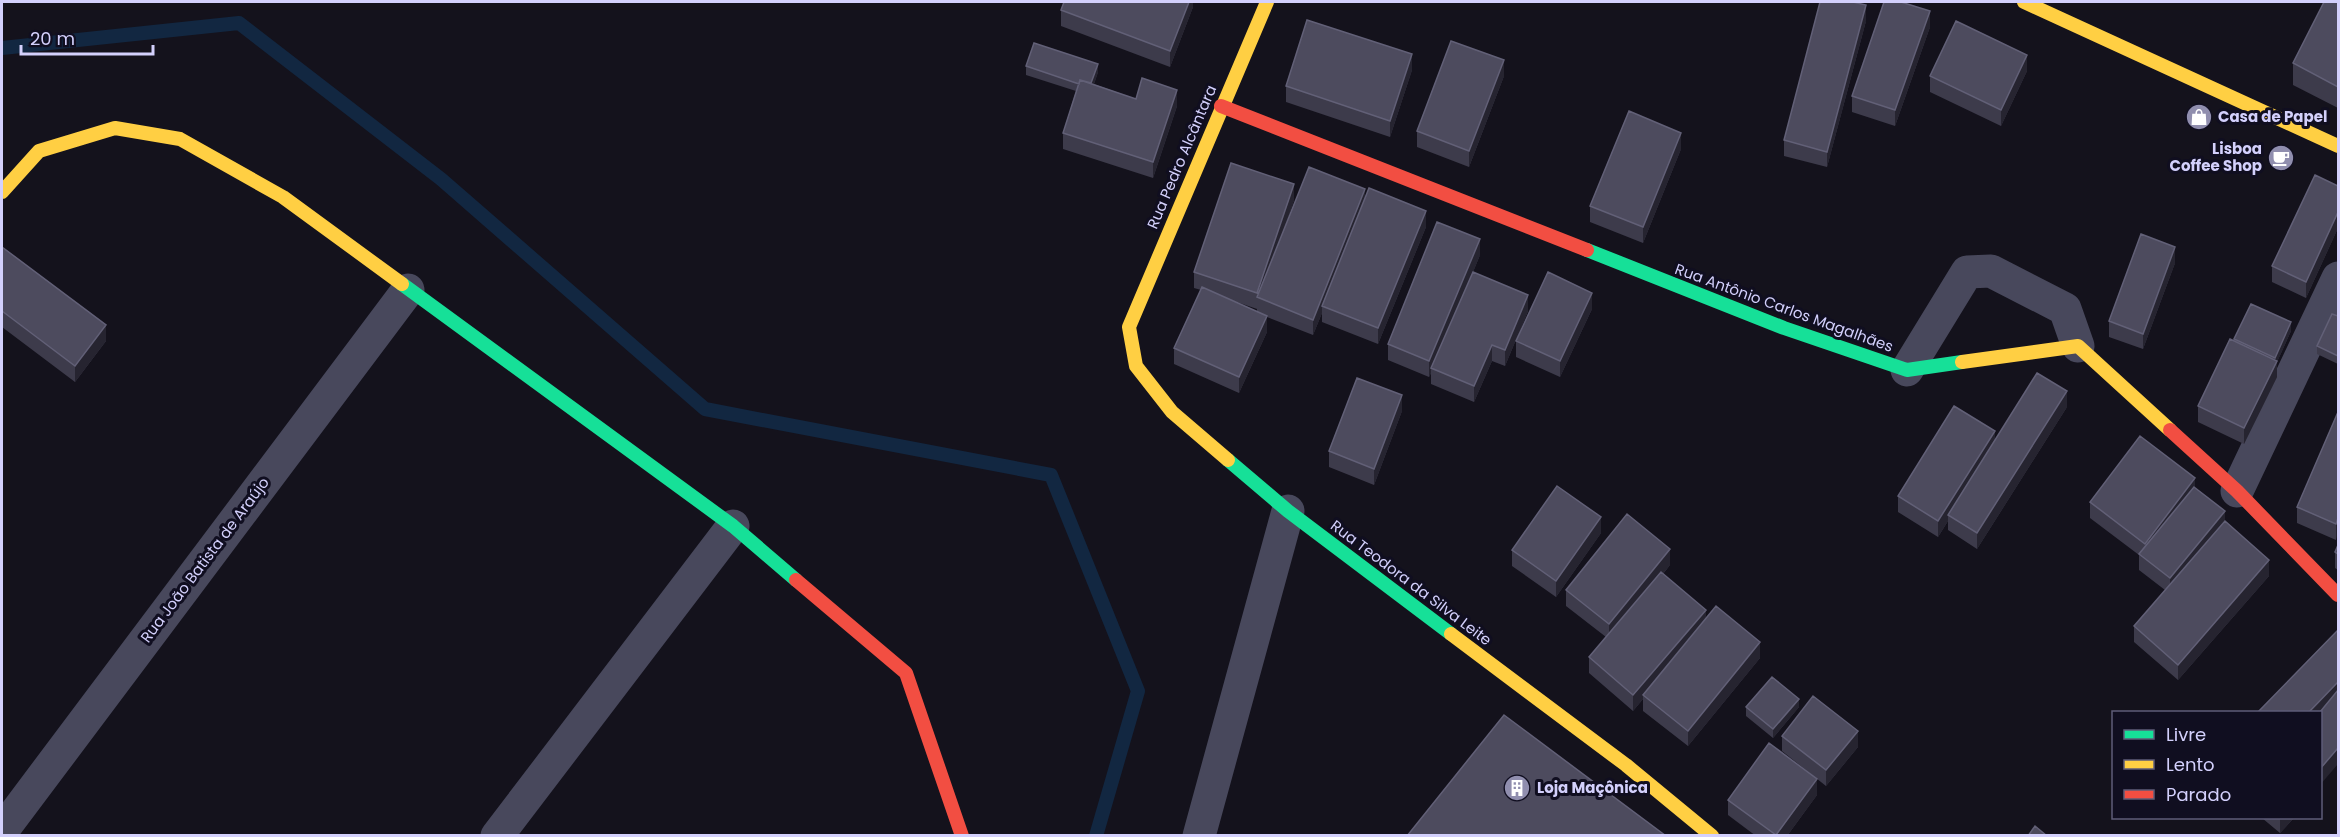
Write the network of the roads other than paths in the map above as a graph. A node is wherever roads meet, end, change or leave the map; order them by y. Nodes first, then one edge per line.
1 (1267, 2) edge
2 (2027, 2) edge
3 (1221, 106) junction
4 (2338, 146) edge
5 (2, 192) edge
6 (2338, 278) edge
7 (408, 290) junction
8 (1129, 327) joint
9 (2078, 346) junction
10 (1907, 370) junction
11 (2237, 491) junction
12 (1288, 511) junction
13 (733, 526) junction
14 (2338, 595) edge
15 (2, 831) edge
16 (497, 836) edge
17 (962, 836) edge
18 (1199, 836) edge
19 (1712, 836) edge

1 - 3 street, Rua Pedro Alcântara
2 - 4 street
3 - 8 street, Rua Pedro Alcântara
3 - 10 street, Rua Antônio Carlos Magalhães
5 - 7 street
6 - 11 street
7 - 13 street
7 - 15 street, Rua João Batista de Araújo
8 - 12 street, Rua Teodora da Silva Leite
9 - 10 street, Rua Antônio Carlos Magalhães
9 - 10 street
9 - 11 street
11 - 14 street
12 - 18 street
12 - 19 street, Rua Teodora da Silva Leite
13 - 16 street
13 - 17 street

